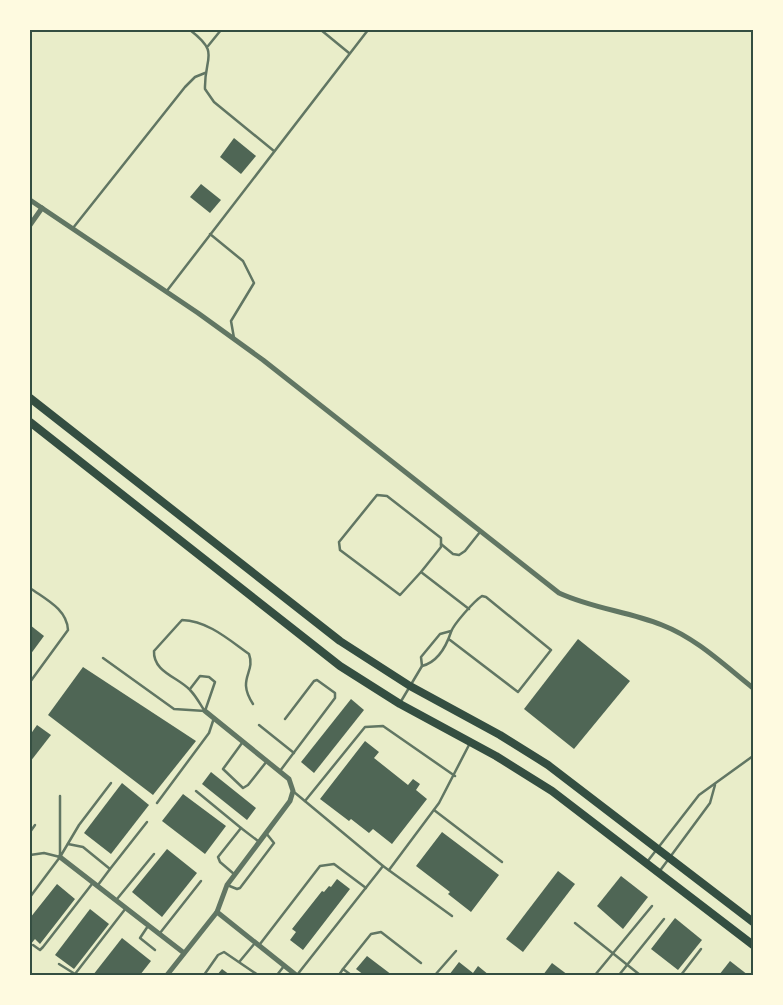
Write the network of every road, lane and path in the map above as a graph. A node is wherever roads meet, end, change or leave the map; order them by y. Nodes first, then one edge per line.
1 (190, 30) edge
2 (222, 30) edge
3 (321, 30) edge
4 (368, 30) edge
5 (208, 46) junction
6 (349, 53) junction
7 (205, 73) junction
8 (274, 152) junction
9 (30, 200) edge
10 (42, 208) junction
11 (30, 225) edge
12 (73, 228) junction
13 (210, 234) junction
14 (166, 292) junction
15 (234, 339) junction
16 (30, 398) edge
17 (30, 422) edge
18 (480, 532) junction
19 (441, 544) junction
20 (421, 572) junction
21 (30, 588) edge
22 (469, 609) junction
23 (451, 631) junction
24 (450, 640) junction
25 (103, 658) dead end
26 (422, 666) junction
27 (30, 682) edge
28 (410, 686) junction
29 (753, 688) edge
30 (190, 689) junction
31 (253, 704) dead end
32 (400, 704) junction
33 (205, 712) junction
34 (214, 718) junction
35 (285, 719) dead end
36 (259, 725) dead end
37 (243, 742) junction
38 (471, 742) junction
39 (294, 753) junction
40 (753, 756) edge
41 (267, 761) junction
42 (280, 771) junction
43 (455, 776) junction
44 (111, 783) dead end
45 (716, 783) junction
46 (196, 791) dead end
47 (293, 791) junction
48 (60, 796) dead end
49 (305, 801) junction
50 (157, 803) dead end
51 (434, 810) junction
52 (146, 822) dead end
53 (35, 825) dead end
54 (241, 828) junction
55 (30, 832) edge
56 (265, 832) junction
57 (258, 841) junction
58 (68, 844) junction
59 (658, 848) junction
60 (154, 854) dead end
61 (30, 855) edge
62 (60, 857) junction
63 (670, 858) junction
64 (502, 862) dead end
65 (647, 863) junction
66 (384, 866) junction
67 (110, 869) junction
68 (389, 870) junction
69 (659, 872) junction
70 (234, 874) junction
71 (201, 881) dead end
72 (95, 884) junction
73 (227, 885) junction
74 (366, 888) junction
75 (30, 897) edge
76 (116, 901) junction
77 (652, 906) dead end
78 (126, 908) junction
79 (216, 912) junction
80 (452, 916) dead end
81 (664, 919) dead end
82 (753, 922) edge
83 (575, 923) dead end
84 (148, 926) junction
85 (159, 934) junction
86 (257, 944) junction
87 (33, 945) dead end
88 (753, 946) edge
89 (701, 949) dead end
90 (156, 950) dead end
91 (456, 951) dead end
92 (184, 953) junction
93 (613, 954) junction
94 (240, 961) junction
95 (422, 963) dead end
96 (59, 964) dead end
97 (627, 965) junction
98 (284, 966) junction
99 (343, 969) junction
100 (167, 975) edge
101 (204, 975) edge
102 (258, 975) edge
103 (277, 975) edge
104 (297, 975) edge
105 (339, 975) edge
106 (351, 975) edge
107 (435, 975) edge
108 (594, 975) edge
109 (619, 975) edge
110 (640, 975) edge
111 (681, 975) edge

1 - 5 lane
2 - 5 lane
3 - 6 lane
4 - 6 lane
5 - 7 lane
6 - 8 lane
7 - 8 lane
7 - 12 lane
8 - 13 lane
9 - 10 street
10 - 11 street
10 - 12 street
12 - 14 street
13 - 14 lane
13 - 15 lane
14 - 15 street
15 - 18 street
16 - 28 main road
17 - 32 main road
18 - 19 lane
18 - 29 street
19 - 20 lane
19 - 20 lane
20 - 22 lane
21 - 27 lane
22 - 23 lane
22 - 24 lane
23 - 24 lane
23 - 26 lane
24 - 26 lane
25 - 33 lane
26 - 28 lane
28 - 32 lane
28 - 59 main road
30 - 31 lane
30 - 33 lane
30 - 33 lane
32 - 38 main road
33 - 34 street
34 - 37 street
34 - 50 lane
35 - 39 lane
36 - 39 lane
37 - 41 street
37 - 41 lane
38 - 43 lane
38 - 65 main road
39 - 42 lane
40 - 45 lane
41 - 42 street
42 - 47 street
43 - 49 lane
43 - 51 lane
44 - 58 lane
45 - 59 lane
45 - 63 lane
46 - 54 lane
47 - 49 lane
47 - 56 street
48 - 62 lane
49 - 66 lane
51 - 64 lane
51 - 68 lane
52 - 67 lane
53 - 55 lane
54 - 57 lane
54 - 70 lane
56 - 57 street
56 - 73 lane
57 - 70 street
58 - 62 lane
58 - 67 lane
59 - 63 main road
59 - 65 lane
60 - 76 lane
61 - 62 lane
62 - 72 street
62 - 75 lane
63 - 69 lane
63 - 82 main road
65 - 69 main road
66 - 68 lane
66 - 74 lane
67 - 72 lane
68 - 80 lane
69 - 88 main road
70 - 73 street
71 - 85 lane
72 - 76 street
72 - 87 lane
73 - 79 street
74 - 86 lane
74 - 104 lane
76 - 78 street
77 - 93 lane
78 - 84 street
78 - 96 lane
79 - 86 street
79 - 92 street
81 - 97 lane
83 - 93 lane
84 - 85 street
84 - 90 lane
85 - 92 street
86 - 94 lane
86 - 98 street
89 - 111 lane
91 - 107 lane
92 - 100 street
93 - 97 lane
93 - 108 lane
94 - 101 lane
94 - 102 lane
95 - 99 lane
97 - 109 lane
97 - 110 lane
98 - 103 lane
98 - 104 street
99 - 105 lane
99 - 106 lane

